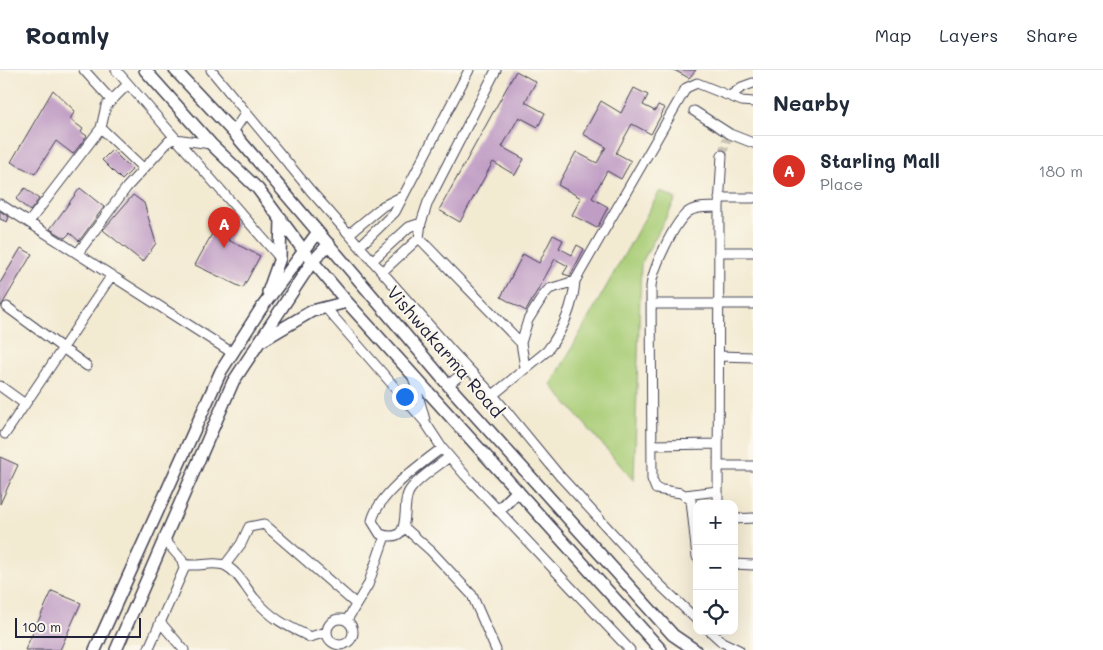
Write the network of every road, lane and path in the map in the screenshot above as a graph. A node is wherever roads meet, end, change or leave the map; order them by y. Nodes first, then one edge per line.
1 (84, 70) edge
2 (116, 70) edge
3 (145, 70) edge
4 (175, 70) edge
5 (211, 70) edge
6 (469, 70) edge
7 (496, 70) edge
8 (753, 83) edge
9 (124, 88) junction
10 (730, 96) junction
11 (111, 100) junction
12 (753, 102) edge
13 (694, 111) dead end
14 (245, 114) junction
15 (101, 128) junction
16 (233, 132) junction
17 (169, 142) junction
18 (753, 143) edge
19 (211, 144) junction
20 (722, 155) tunnel mouth
21 (143, 168) junction
22 (403, 196) junction
23 (753, 198) edge
24 (719, 202) junction
25 (0, 204) edge
26 (281, 218) junction
27 (29, 222) junction
28 (421, 223) junction
29 (318, 232) junction
30 (349, 234) junction
31 (419, 238) junction
32 (329, 244) junction
33 (360, 246) junction
34 (304, 251) junction
35 (719, 252) junction
36 (753, 252) edge
37 (78, 253) junction
38 (280, 258) junction
39 (372, 261) junction
40 (312, 262) junction
41 (382, 272) junction
42 (112, 275) junction
43 (575, 281) junction
44 (347, 302) junction
45 (652, 304) junction
46 (719, 304) junction
47 (753, 304) edge
48 (325, 306) junction
49 (6, 307) dead end
50 (260, 310) junction
51 (259, 342) junction
52 (520, 344) junction
53 (64, 347) junction
54 (231, 352) junction
55 (719, 356) junction
56 (753, 357) edge
57 (87, 366) dead end
58 (525, 367) junction
59 (468, 369) junction
60 (413, 377) junction
61 (448, 385) junction
62 (0, 386) edge
63 (494, 395) junction
64 (26, 404) junction
65 (425, 422) junction
66 (5, 434) dead end
67 (718, 444) junction
68 (652, 445) junction
69 (442, 448) junction
70 (449, 457) junction
71 (718, 466) junction
72 (753, 466) edge
73 (518, 491) junction
74 (718, 491) junction
75 (685, 495) junction
76 (718, 500) edge
77 (499, 510) junction
78 (738, 518) edge
79 (753, 518) edge
80 (404, 527) junction
81 (385, 536) junction
82 (163, 538) junction
83 (696, 545) edge
84 (184, 564) junction
85 (738, 564) edge
86 (224, 565) junction
87 (753, 565) edge
88 (356, 604) junction
89 (693, 616) edge
90 (347, 620) junction
91 (160, 622) junction
92 (326, 632) junction
93 (720, 640) edge
94 (332, 647) edge
95 (95, 650) edge
96 (116, 650) edge
97 (148, 650) edge
98 (184, 650) edge
99 (496, 650) edge
100 (630, 650) edge
101 (661, 650) edge
102 (695, 650) edge
103 (739, 650) edge

1 - 11 street
2 - 9 street
3 - 19 street
4 - 16 street, Vishwakarma Road
5 - 14 street
6 - 22 street
7 - 28 street
8 - 10 street
9 - 11 street
9 - 17 street
10 - 12 street
10 - 43 street
11 - 15 street
13 - 18 street
14 - 16 street
14 - 30 street
15 - 21 street
15 - 27 street
16 - 29 street, Vishwakarma Road
17 - 19 street
17 - 21 street
17 - 38 street
19 - 26 street
20 - 24 street
21 - 37 street
22 - 30 street
22 - 33 street
23 - 24 street
24 - 35 street
24 - 45 street
25 - 27 street
26 - 34 street
26 - 38 street
27 - 37 street
28 - 31 street
28 - 39 street
29 - 32 street, Vishwakarma Road
29 - 34 street
30 - 33 street
31 - 41 street
31 - 52 street
32 - 40 street
32 - 61 street, Vishwakarma Road
33 - 39 street
34 - 40 street
34 - 50 street
35 - 36 street
35 - 46 street
37 - 42 street
38 - 50 street
39 - 41 street
40 - 44 street
40 - 51 street
41 - 59 street
42 - 53 street
42 - 54 street
43 - 52 street
43 - 58 street
44 - 48 street
44 - 60 street
45 - 46 street
45 - 68 street
46 - 47 street
46 - 55 street
48 - 51 street
48 - 65 street
49 - 53 street
50 - 54 street
51 - 82 street
52 - 58 street
53 - 57 street
53 - 64 street
54 - 95 street
55 - 56 street
55 - 67 street
58 - 63 street
59 - 61 street
59 - 63 street
60 - 65 street
60 - 73 street
61 - 102 street, Vishwakarma Road
62 - 64 street
63 - 89 street
64 - 66 street
65 - 69 street
67 - 68 street
67 - 71 street
68 - 75 street
69 - 70 street
69 - 81 street
70 - 77 street
70 - 80 street
71 - 72 street
71 - 74 street
73 - 77 street
73 - 101 street
74 - 75 street
74 - 76 street
75 - 83 street
77 - 100 street
78 - 79 street
80 - 81 street
80 - 99 street
81 - 88 street
82 - 84 street
82 - 96 street
84 - 86 street
84 - 91 street
85 - 87 street
86 - 88 street
86 - 92 street
88 - 90 street
90 - 92 street
90 - 94 street
91 - 97 street
91 - 98 street
92 - 94 street
93 - 103 street

